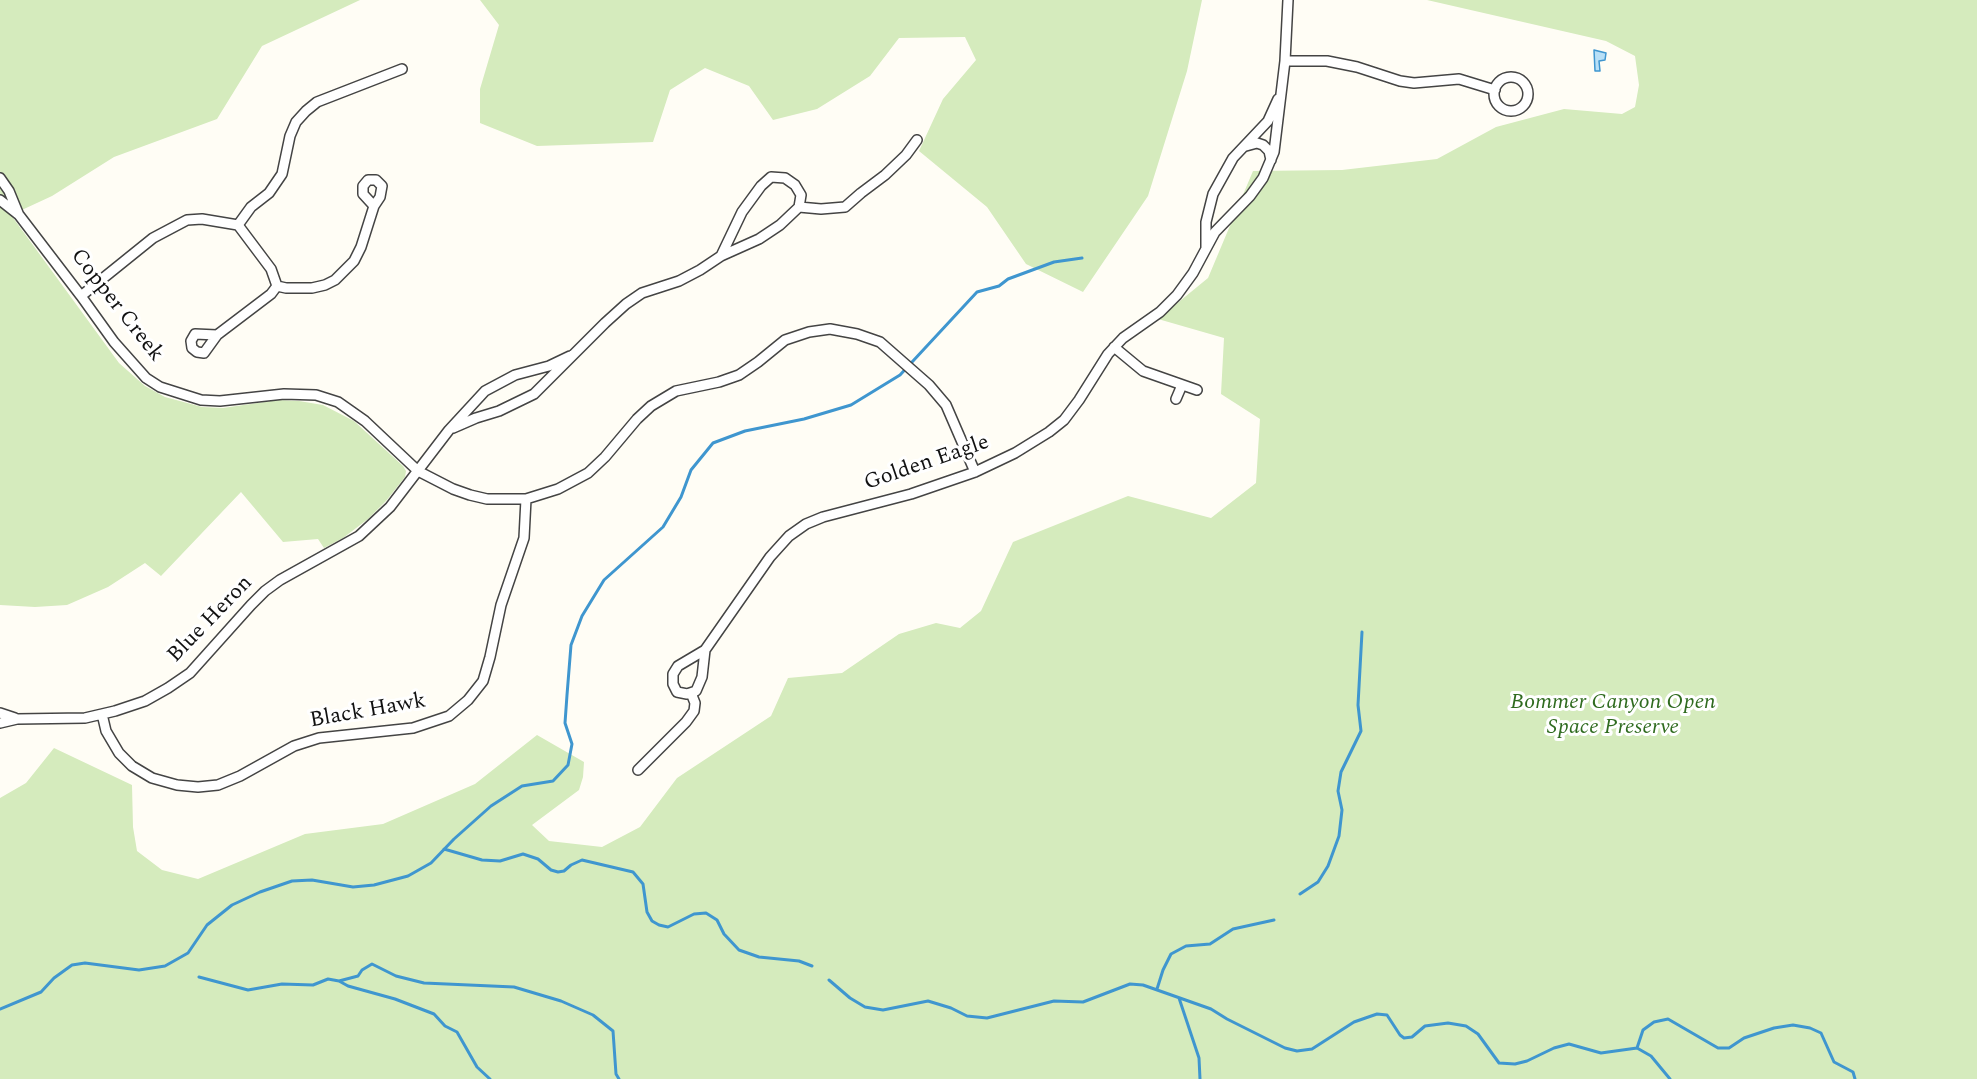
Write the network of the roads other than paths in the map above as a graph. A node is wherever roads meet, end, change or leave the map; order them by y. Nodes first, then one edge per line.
1 (1288, 0) edge
2 (1285, 61) junction
3 (402, 69) dead end
4 (1495, 90) dead end
5 (1281, 92) junction
6 (917, 140) dead end
7 (1244, 146) junction
8 (1271, 160) junction
9 (0, 178) edge
10 (0, 200) edge
11 (374, 206) dead end
12 (799, 207) junction
13 (19, 215) junction
14 (238, 225) junction
15 (1206, 251) junction
16 (721, 256) junction
17 (277, 286) junction
18 (81, 296) junction
19 (217, 335) dead end
20 (1114, 347) junction
21 (570, 356) junction
22 (1182, 385) junction
23 (1197, 390) dead end
24 (1176, 399) dead end
25 (449, 430) junction
26 (418, 471) junction
27 (975, 472) junction
28 (526, 499) junction
29 (705, 650) junction
30 (691, 693) junction
31 (0, 713) edge
32 (102, 714) junction
33 (17, 719) junction
34 (0, 723) edge
35 (638, 770) dead end

1 - 2 street, Golden Eagle
2 - 4 street
2 - 5 street, Golden Eagle
3 - 14 street
5 - 7 street, Golden Eagle
5 - 8 street, Golden Eagle
6 - 12 street
7 - 8 street
7 - 15 street, Golden Eagle
8 - 15 street, Golden Eagle
9 - 13 street, Copper Creek
10 - 13 street, Copper Creek
11 - 17 street
12 - 16 street, Blue Heron
12 - 16 street
13 - 18 street, Copper Creek
14 - 17 street
14 - 18 street
15 - 20 street, Golden Eagle
16 - 21 street, Blue Heron
17 - 19 street
18 - 26 street, Copper Creek
20 - 22 street
20 - 27 street, Golden Eagle
21 - 25 street, Blue Heron
21 - 25 street, Blue Heron
22 - 23 street
22 - 24 street
25 - 26 street, Blue Heron
26 - 28 street, Copper Creek
26 - 32 street, Blue Heron
27 - 28 street, Copper Creek
27 - 29 street, Golden Eagle
28 - 32 street, Black Hawk
29 - 30 street, Golden Eagle
29 - 30 street, Golden Eagle
30 - 35 street
31 - 33 street, Blue Heron
32 - 33 street, Blue Heron
33 - 34 street, Blue Heron

